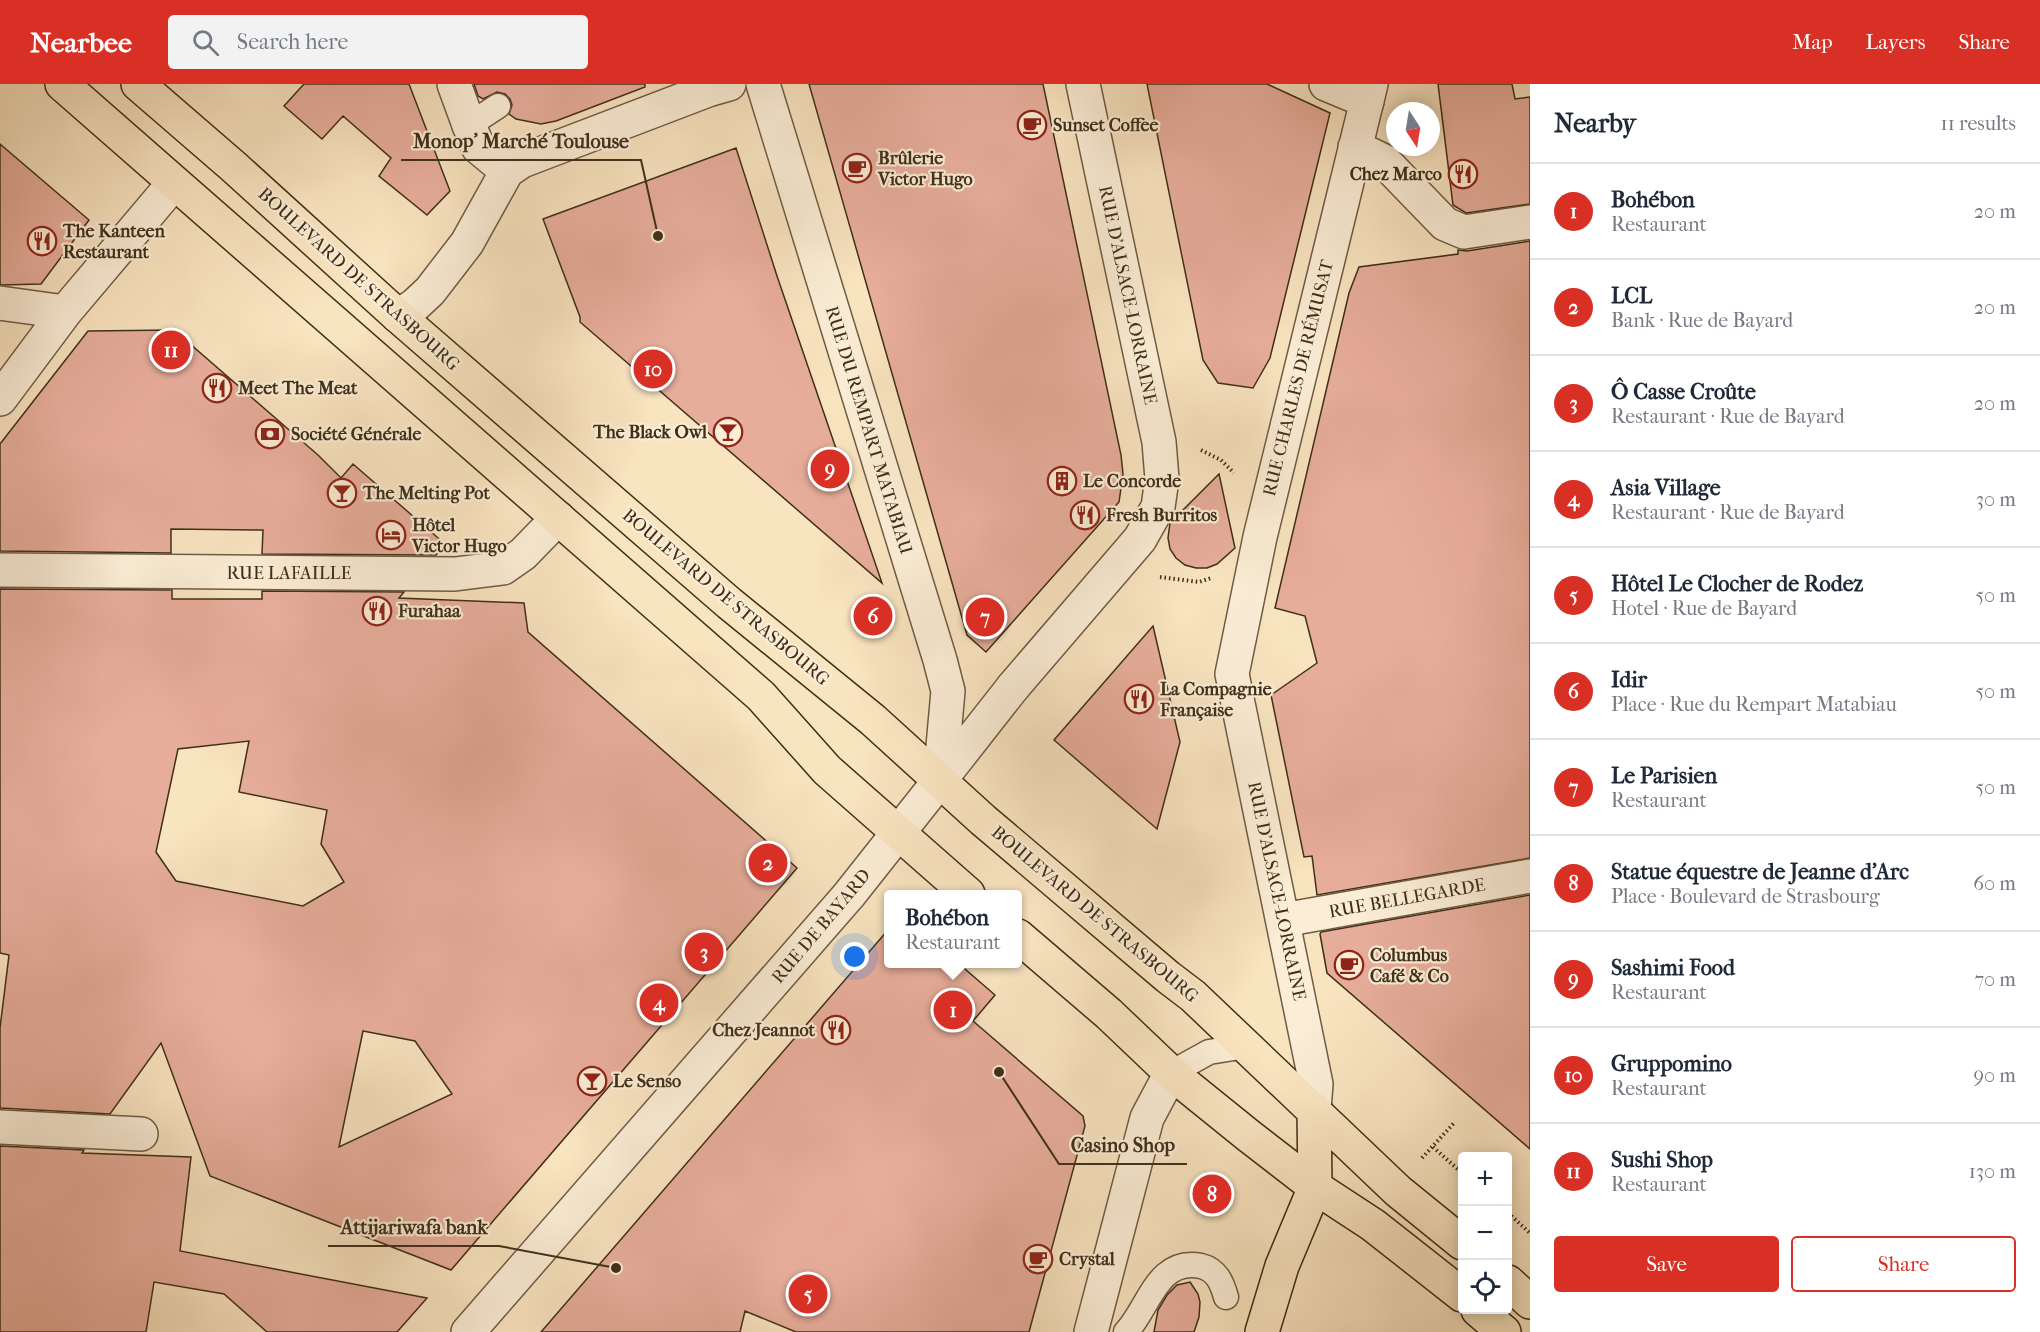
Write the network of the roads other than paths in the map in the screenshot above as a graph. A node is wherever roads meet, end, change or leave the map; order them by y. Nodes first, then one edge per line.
1 (62, 84) edge
2 (138, 84) edge
3 (454, 84) edge
4 (729, 84) edge
5 (763, 84) edge
6 (1083, 84) edge
7 (1326, 84) edge
8 (1369, 92) edge
9 (498, 106) dead end
10 (469, 125) junction
11 (1355, 147) junction
12 (507, 171) junction
13 (174, 183) junction
14 (1530, 222) edge
15 (0, 303) edge
16 (65, 312) junction
17 (398, 316) junction
18 (0, 399) edge
19 (1158, 507) joint
20 (558, 518) junction
21 (0, 570) edge
22 (1232, 674) joint
23 (940, 780) junction
24 (898, 834) junction
25 (1530, 876) edge
26 (963, 890) edge
27 (1283, 920) junction
28 (1022, 940) edge
29 (1246, 1046) junction
30 (1171, 1073) junction
31 (1314, 1109) junction
32 (0, 1127) edge
33 (141, 1134) dead end
34 (1314, 1187) junction
35 (1458, 1240) edge
36 (1512, 1286) edge
37 (1458, 1292) edge
38 (1226, 1297) dead end
39 (1530, 1302) edge
40 (1483, 1314) edge
41 (468, 1332) edge
42 (1091, 1332) edge
43 (1126, 1332) edge
44 (1262, 1332) edge
45 (1504, 1332) edge

1 - 13 main road
2 - 17 main road, BOULEVARD DE STRASBOURG
3 - 10 street
4 - 12 street
5 - 23 street, RUE DU REMPART MATABIAU
6 - 19 street, RUE D'ALSACE-LORRAINE
7 - 8 street
8 - 11 street, RUE CHARLES DE RÉMUSAT
9 - 10 lane
10 - 12 street
11 - 14 street
11 - 22 street, RUE CHARLES DE RÉMUSAT
12 - 17 street
13 - 16 street
13 - 20 main road
15 - 16 street
16 - 18 street
17 - 23 main road, BOULEVARD DE STRASBOURG
19 - 23 street, RUE DE BAYARD
20 - 21 street, RUE LAFAILLE
20 - 24 main road
22 - 27 street, RUE D'ALSACE-LORRAINE
23 - 24 street, RUE DE BAYARD
23 - 29 main road, BOULEVARD DE STRASBOURG
24 - 26 main road
24 - 41 street, RUE DE BAYARD
25 - 27 street, RUE BELLEGARDE
27 - 31 street, RUE D'ALSACE-LORRAINE
28 - 30 main road
29 - 30 lane
29 - 31 main road, BOULEVARD DE STRASBOURG
30 - 34 main road
30 - 42 street
31 - 34 main road
31 - 35 main road, BOULEVARD DE STRASBOURG
32 - 33 street
34 - 37 main road
34 - 44 main road
36 - 39 main road
38 - 43 lane
40 - 45 main road

